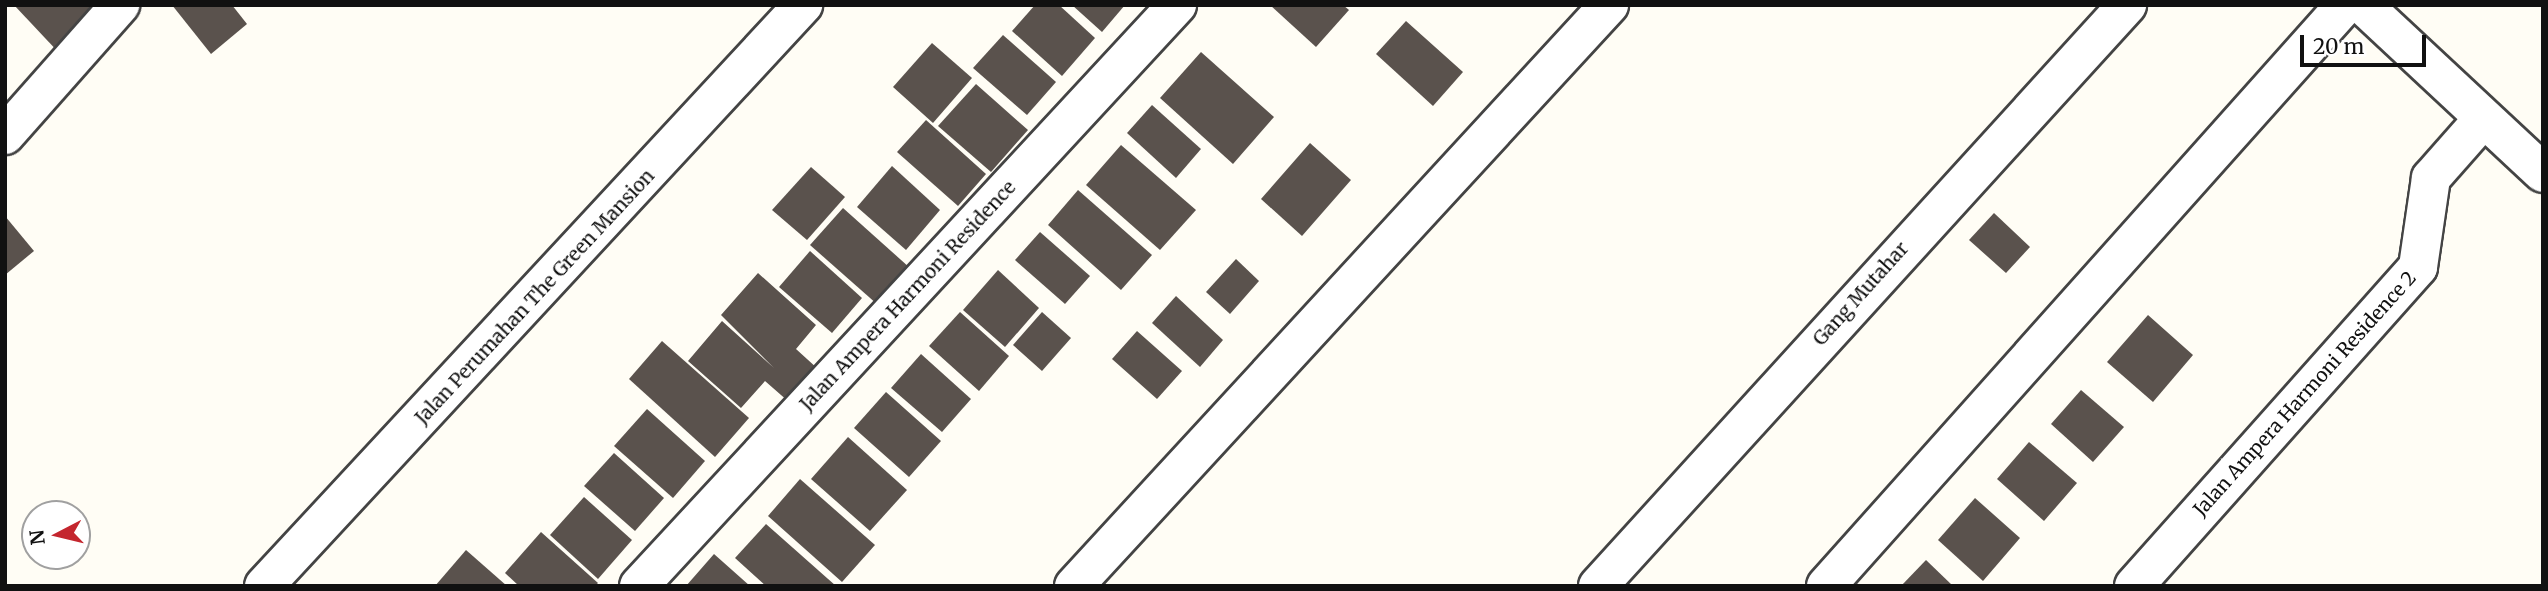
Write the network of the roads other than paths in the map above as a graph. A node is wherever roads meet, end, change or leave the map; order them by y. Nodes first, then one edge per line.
1 (120, 5) edge
2 (803, 5) edge
3 (1177, 5) edge
4 (1609, 5) edge
5 (2127, 5) edge
6 (2344, 5) edge
7 (2364, 5) edge
8 (2483, 119) junction
9 (5, 135) edge
10 (2543, 173) edge
11 (264, 586) edge
12 (639, 586) edge
13 (1074, 586) edge
14 (1598, 586) edge
15 (1826, 586) edge
16 (2134, 586) edge

1 - 9 street
2 - 11 street, Jalan Perumahan The Green Mansion
3 - 12 street, Jalan Ampera Harmoni Residence
4 - 13 street
5 - 14 street, Gang Mutahar
6 - 15 street
7 - 8 street
8 - 10 street
8 - 16 street, Jalan Ampera Harmoni Residence 2

